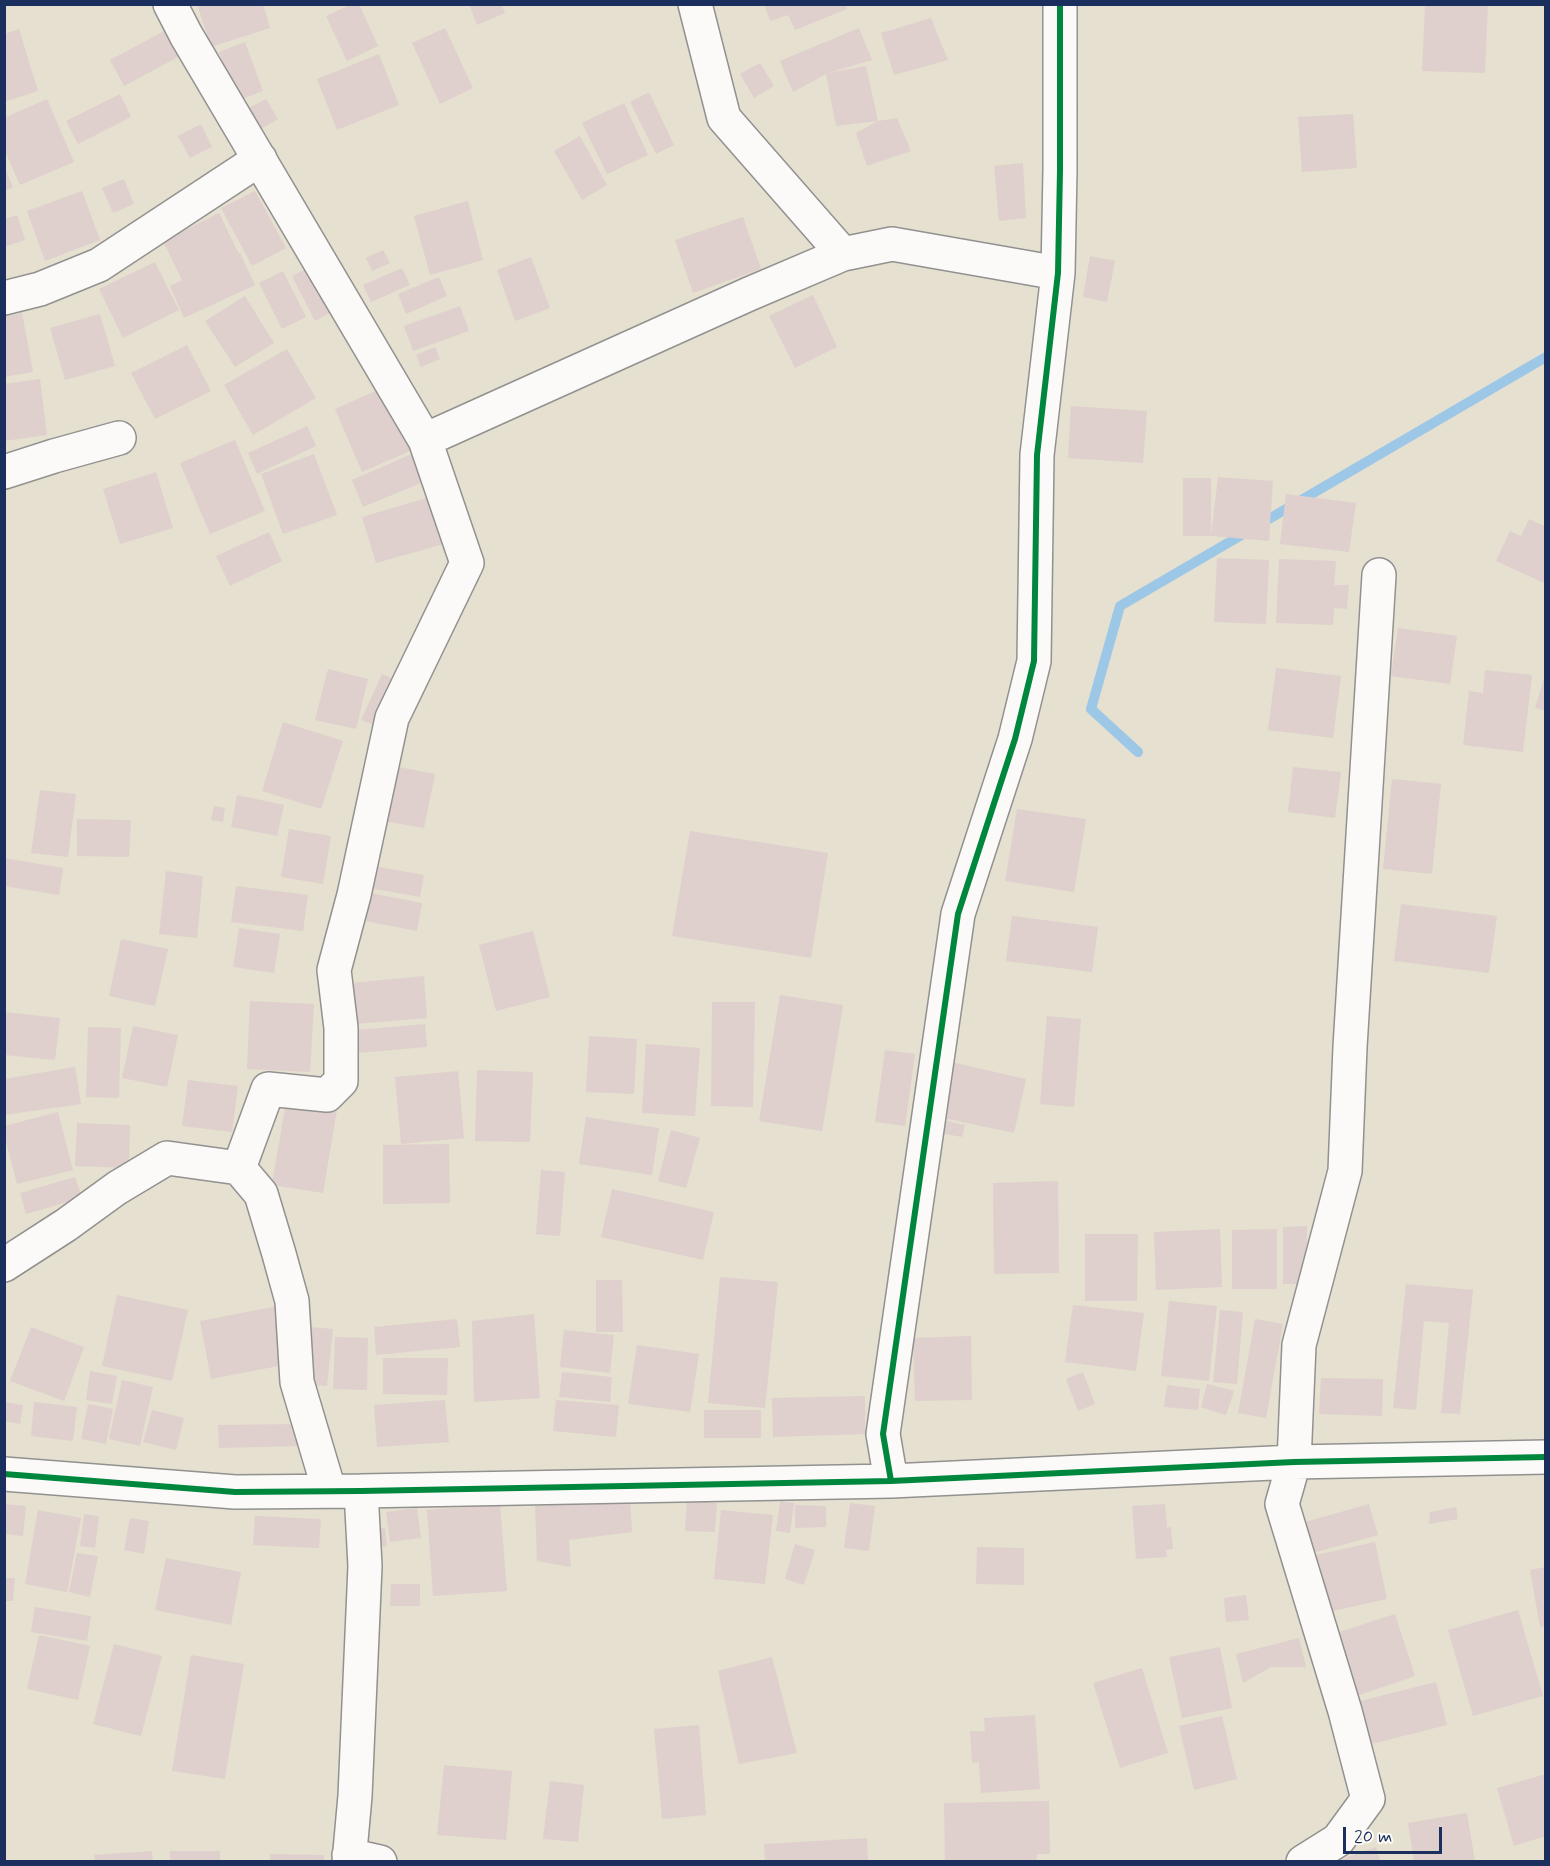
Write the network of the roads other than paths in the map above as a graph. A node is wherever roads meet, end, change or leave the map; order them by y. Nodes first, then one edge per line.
1 (170, 4) edge
2 (695, 4) edge
3 (1060, 4) edge
4 (260, 159) junction
5 (843, 254) junction
6 (1058, 273) junction
7 (4, 298) edge
8 (119, 438) dead end
9 (425, 440) junction
10 (4, 472) edge
11 (1379, 575) dead end
12 (239, 1168) junction
13 (4, 1265) edge
14 (1545, 1457) edge
15 (1294, 1462) junction
16 (4, 1474) edge
17 (891, 1481) junction
18 (329, 1490) junction
19 (361, 1491) junction
20 (349, 1858) edge
21 (380, 1862) edge
22 (1304, 1862) edge

1 - 4 street
2 - 5 street
3 - 6 street
4 - 7 street
4 - 9 street
5 - 6 street
5 - 9 street
6 - 17 street
8 - 10 street
9 - 12 street
11 - 15 street
12 - 13 street
12 - 18 street
14 - 15 street
15 - 17 street
15 - 22 street
16 - 18 street
17 - 19 street
18 - 19 street
19 - 20 street
20 - 21 street

